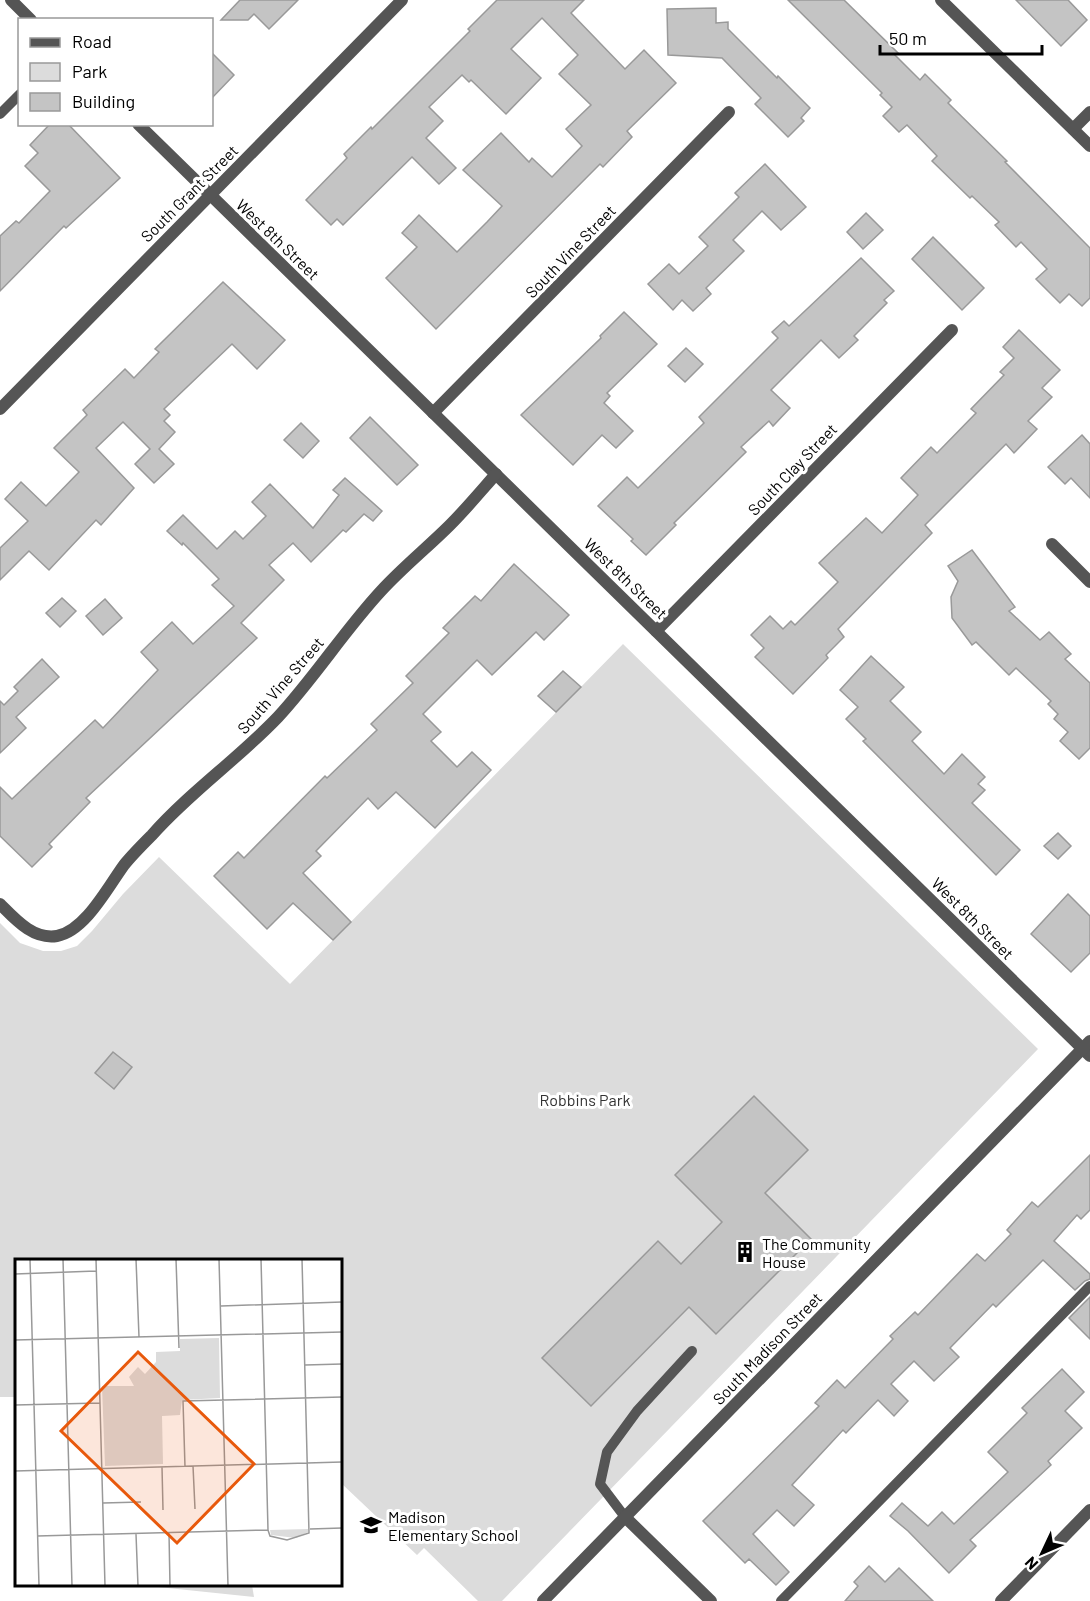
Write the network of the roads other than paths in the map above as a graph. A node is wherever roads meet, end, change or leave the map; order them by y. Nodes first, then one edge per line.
1 (11, 0) edge
2 (402, 0) edge
3 (941, 0) edge
4 (29, 18) edge
5 (18, 96) edge
6 (729, 112) dead end
7 (1090, 112) edge
8 (0, 114) edge
9 (140, 126) edge
10 (1073, 129) junction
11 (1090, 146) edge
12 (211, 195) junction
13 (952, 330) dead end
14 (0, 409) edge
15 (433, 413) junction
16 (496, 474) junction
17 (1052, 544) dead end
18 (1090, 582) edge
19 (656, 631) junction
20 (0, 904) edge
21 (1088, 1049) edge
22 (1090, 1286) edge
23 (692, 1351) dead end
24 (1090, 1509) edge
25 (625, 1517) junction
26 (543, 1601) edge
27 (711, 1601) edge
28 (780, 1601) edge
29 (1000, 1601) edge

1 - 4 street
2 - 12 street, South Grant Street
3 - 10 street
5 - 8 lane
6 - 15 street, South Vine Street
7 - 10 street
9 - 12 street, West 8th Street
10 - 11 street
12 - 14 street, South Grant Street
12 - 15 street, West 8th Street
13 - 19 street, South Clay Street
15 - 16 street, West 8th Street
16 - 19 street, West 8th Street
16 - 20 street, South Vine Street
17 - 18 street
19 - 21 street, West 8th Street
21 - 25 street, South Madison Street
22 - 28 lane
23 - 25 lane
24 - 29 street
25 - 26 street, South Madison Street
25 - 27 street

